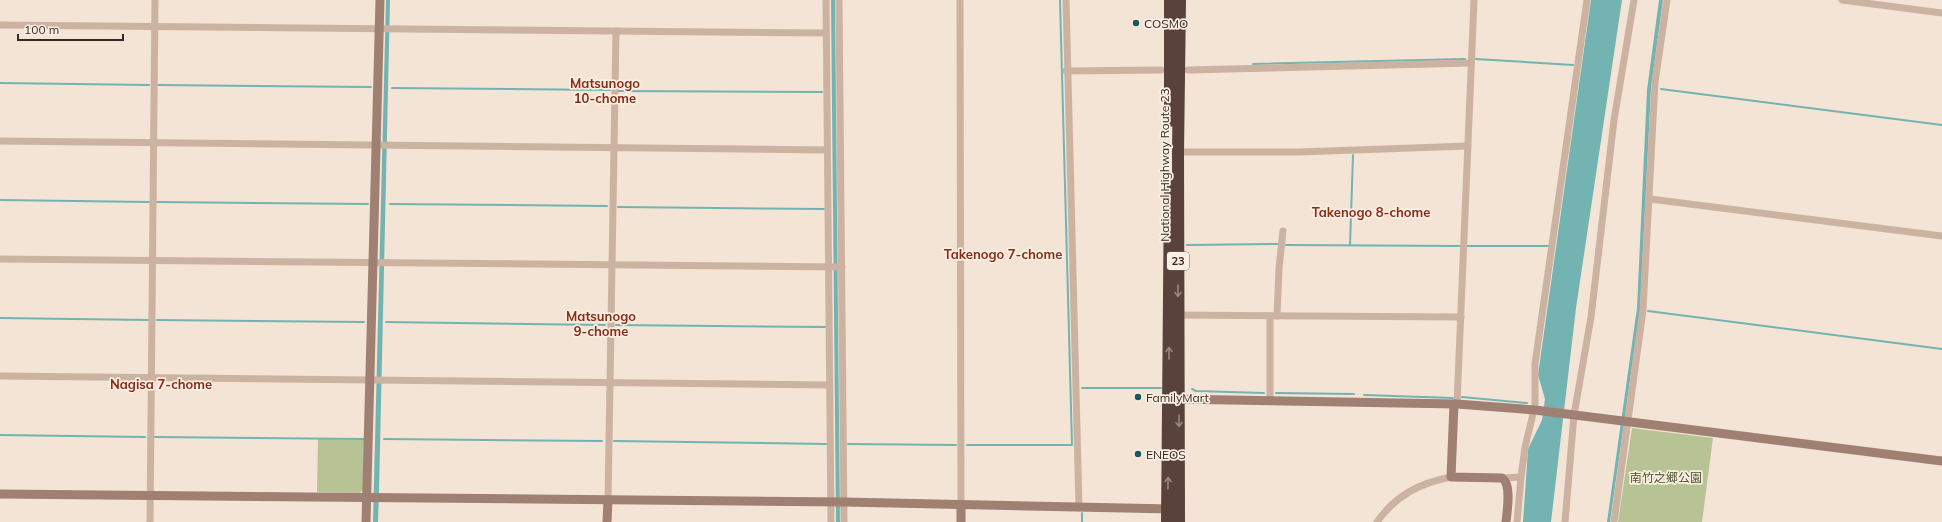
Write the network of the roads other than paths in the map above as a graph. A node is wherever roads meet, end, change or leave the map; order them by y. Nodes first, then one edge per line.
1 (155, 0) edge
2 (380, 0) edge
3 (826, 0) edge
4 (839, 0) edge
5 (960, 0) edge
6 (1066, 0) edge
7 (1170, 0) edge
8 (1180, 0) edge
9 (1474, 0) edge
10 (1587, 0) edge
11 (1634, 0) edge
12 (1667, 0) edge
13 (1842, 0) edge
14 (1942, 13) edge
15 (0, 25) edge
16 (154, 26) junction
17 (384, 29) junction
18 (616, 31) junction
19 (825, 33) junction
20 (1471, 63) junction
21 (1161, 70) dead end
22 (1188, 70) dead end
23 (1066, 71) junction
24 (0, 141) edge
25 (154, 143) junction
26 (382, 145) junction
27 (1468, 146) junction
28 (614, 148) junction
29 (827, 150) junction
30 (1178, 152) junction
31 (1650, 199) junction
32 (1283, 232) dead end
33 (1942, 236) edge
34 (0, 259) edge
35 (152, 260) junction
36 (375, 262) junction
37 (612, 265) junction
38 (829, 267) junction
39 (842, 267) junction
40 (1178, 315) junction
41 (1274, 316) junction
42 (1461, 317) junction
43 (0, 376) edge
44 (151, 377) junction
45 (372, 381) junction
46 (610, 384) junction
47 (829, 385) junction
48 (1174, 399) junction
49 (1270, 400) junction
50 (1456, 404) junction
51 (1536, 410) junction
52 (1571, 415) junction
53 (1624, 421) junction
54 (1942, 461) edge
55 (1451, 477) junction
56 (1521, 477) junction
57 (1502, 478) junction
58 (0, 494) edge
59 (150, 495) junction
60 (373, 498) junction
61 (608, 500) junction
62 (831, 502) junction
63 (844, 502) junction
64 (961, 505) junction
65 (1080, 508) junction
66 (1173, 509) junction
67 (150, 522) edge
68 (366, 522) edge
69 (608, 522) edge
70 (831, 522) edge
71 (844, 522) edge
72 (961, 522) edge
73 (1167, 522) edge
74 (1179, 522) edge
75 (1377, 522) edge
76 (1506, 522) edge
77 (1517, 522) edge
78 (1565, 522) edge
79 (1614, 522) edge

1 - 16 street
2 - 17 street
3 - 19 street
4 - 39 street
5 - 64 street
6 - 23 street
48 -> 7 highway, National Highway Route 23 / 23
8 - 30 highway, National Highway Route 23 / 23
9 - 20 street
10 - 51 street
11 - 52 street
12 - 31 street
13 - 14 street
15 - 16 street
16 - 17 street
16 - 25 street
17 - 18 street
17 - 26 street
18 - 19 street
18 - 28 street
19 - 29 street
20 - 22 street
20 - 27 street
21 - 23 street
23 - 65 street
24 - 25 street
25 - 26 street
25 - 35 street
26 - 28 street
26 - 36 street
27 - 30 street
27 - 42 street
28 - 29 street
28 - 37 street
29 - 38 street
30 -> 40 highway, National Highway Route 23 / 23
31 - 33 street
31 - 53 street
32 - 41 street
34 - 35 street
35 - 36 street
35 - 44 street
36 - 37 street
36 - 45 street
37 - 38 street
37 - 46 street
38 - 39 street
38 - 47 street
39 - 63 street
40 - 41 street
40 - 48 highway, National Highway Route 23 / 23
41 - 42 street
41 - 49 street
42 - 50 street
43 - 44 street
44 - 45 street
44 - 59 street
45 - 46 street
45 - 60 street
46 - 47 street
46 - 61 street
47 - 62 street
48 - 49 street
48 - 66 highway, National Highway Route 23 / 23
49 - 50 street
50 - 51 street
50 - 55 street
51 - 52 street
51 - 56 street
52 - 53 street
52 - 78 street
53 - 54 street
53 - 79 street
55 - 57 street
55 - 75 street
56 - 57 street
56 - 77 street
57 - 76 street
58 - 59 street
59 - 60 street
59 - 67 street
60 - 61 street
60 - 68 street
61 - 62 street
61 - 69 street
62 - 63 street
62 - 70 street
63 - 64 street
63 - 71 street
64 - 65 street
64 - 72 street
65 - 66 street
66 - 73 highway, National Highway Route 23 / 23
66 - 74 highway, National Highway Route 23 / 23

